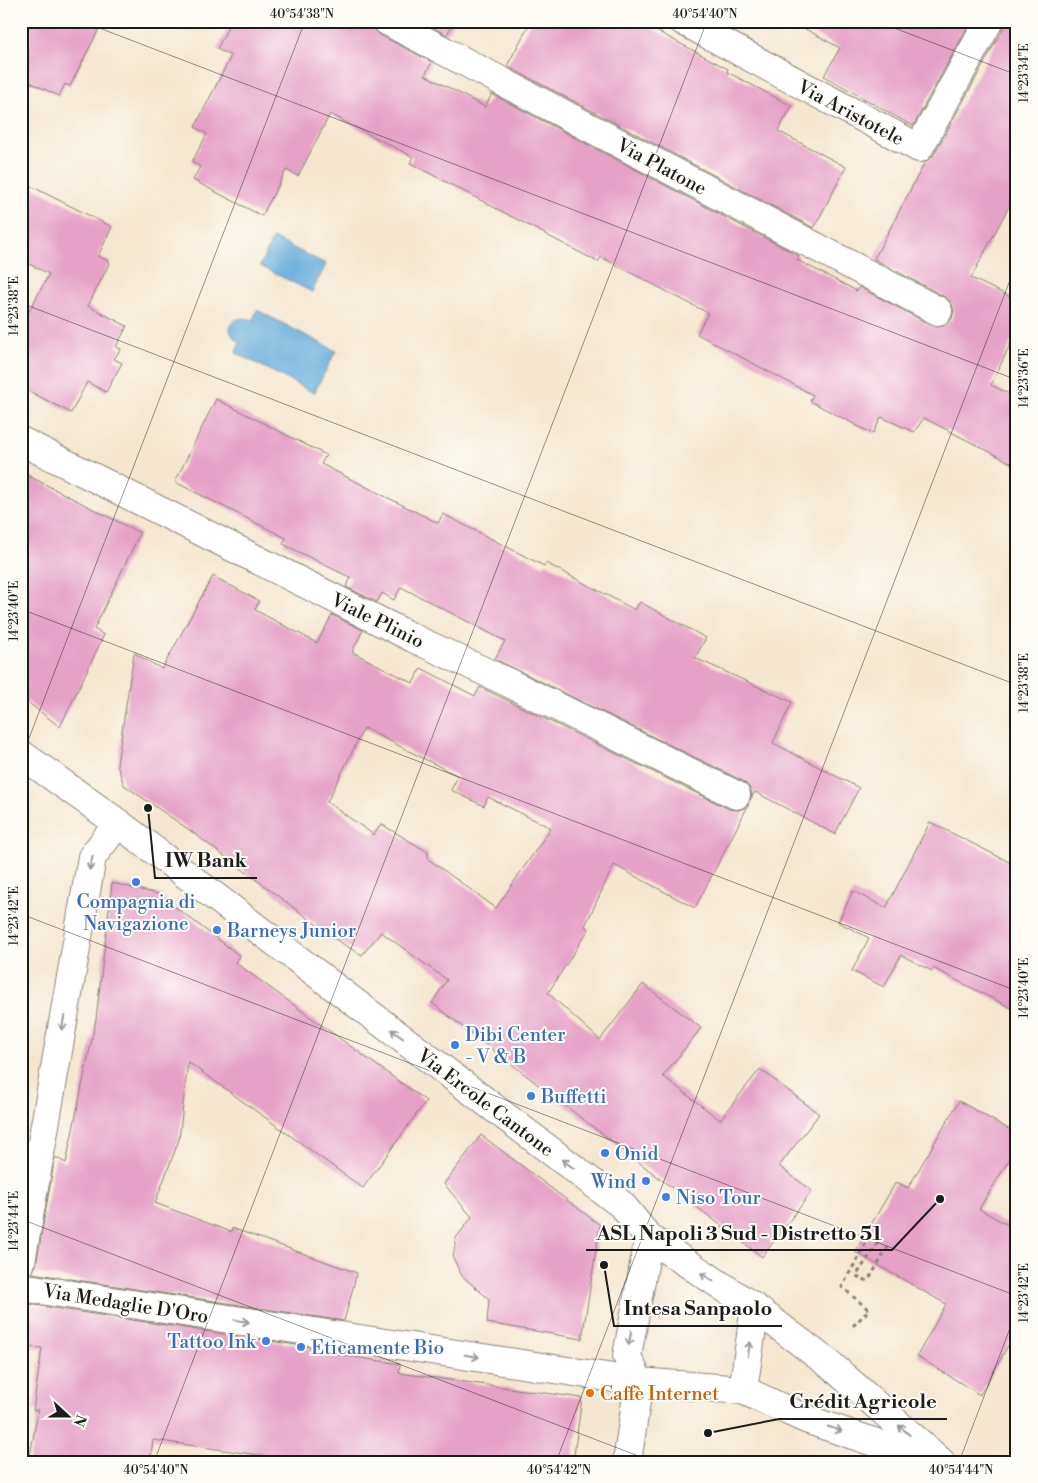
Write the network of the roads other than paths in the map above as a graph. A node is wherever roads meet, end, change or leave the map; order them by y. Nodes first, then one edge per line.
1 (387, 21) edge
2 (682, 21) edge
3 (989, 21) edge
4 (938, 311) dead end
5 (21, 441) edge
6 (21, 754) edge
7 (736, 795) dead end
8 (118, 823) junction
9 (649, 1238) junction
10 (21, 1262) edge
11 (21, 1287) edge
12 (755, 1308) junction
13 (639, 1382) junction
14 (743, 1390) junction
15 (627, 1462) edge
16 (932, 1462) edge
17 (941, 1462) edge

1 - 4 street, Via Platone
2 - 3 street, Via Aristotele
5 - 7 street, Viale Plinio
6 - 8 street, Via Ercole Cantone
9 -> 8 street, Via Ercole Cantone
8 -> 10 street
12 -> 9 street, Via Ercole Cantone
9 -> 13 street
11 -> 13 street, Via Medaglie D'Oro
14 -> 12 street
17 -> 12 street, Via Ercole Cantone
13 - 14 street, Via Medaglie D'Oro
13 - 15 street
14 -> 16 street, Via Medaglie D'Oro

